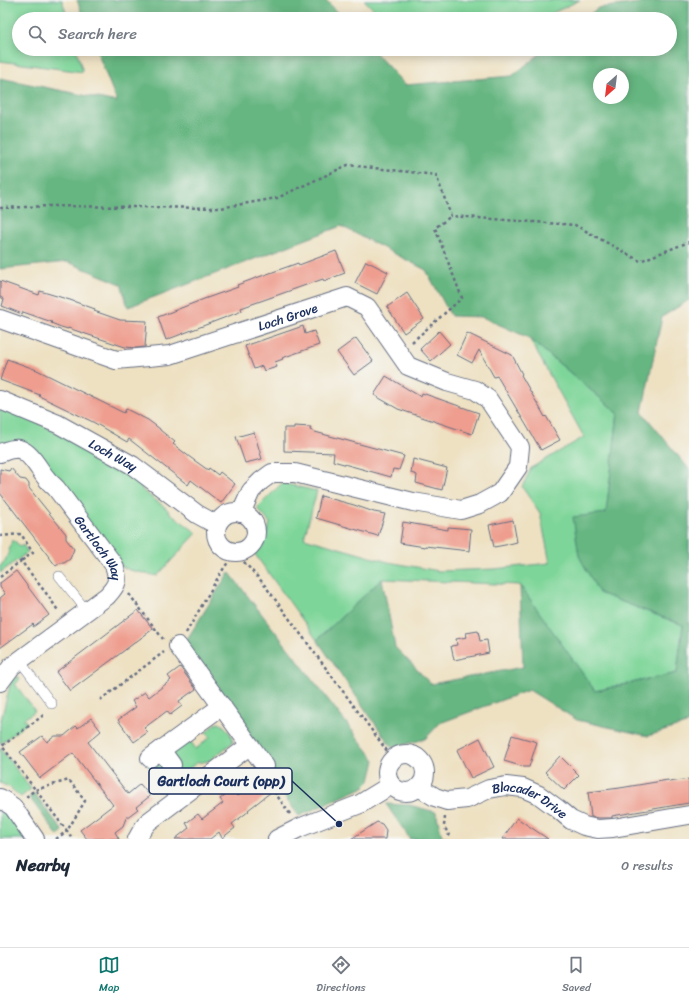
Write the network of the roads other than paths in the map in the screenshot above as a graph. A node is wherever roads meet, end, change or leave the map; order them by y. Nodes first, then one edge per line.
1 (0, 319) edge
2 (0, 400) edge
3 (0, 453) edge
4 (240, 513) junction
5 (217, 525) junction
6 (59, 576) dead end
7 (86, 611) junction
8 (174, 647) road end
9 (20, 661) junction
10 (0, 682) edge
11 (52, 704) road end
12 (222, 706) junction
13 (250, 746) junction
14 (172, 764) dead end
15 (265, 766) dead end
16 (391, 785) junction
17 (419, 787) junction
18 (0, 798) edge
19 (689, 815) edge
20 (36, 839) edge
21 (137, 839) edge
22 (277, 839) edge

1 - 4 street, Loch Grove
2 - 5 street, Loch Way
3 - 7 street, Gartloch Way
4 - 5 street
4 - 5 street
6 - 7 lane
7 - 9 street, Gartloch Way
8 - 12 street
9 - 10 street, Gartloch Way
9 - 11 lane
12 - 13 street
12 - 14 street
13 - 15 street
13 - 21 street
16 - 17 street
16 - 17 street
16 - 22 street
17 - 19 street, Blacader Drive
18 - 20 street

